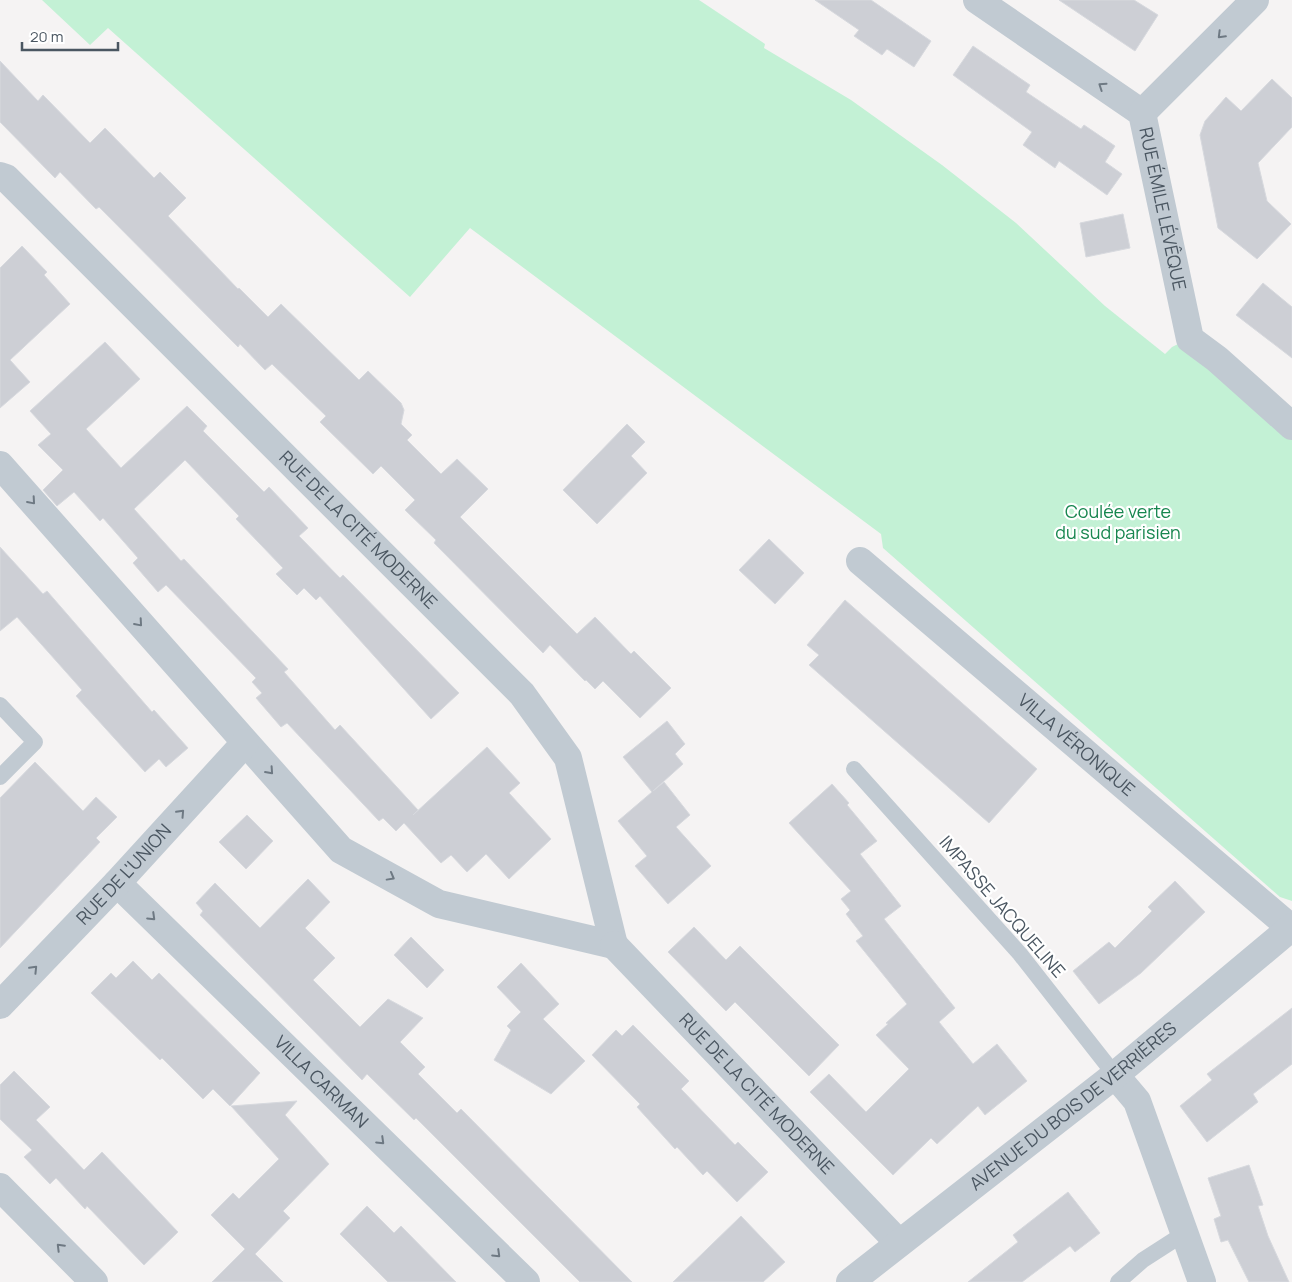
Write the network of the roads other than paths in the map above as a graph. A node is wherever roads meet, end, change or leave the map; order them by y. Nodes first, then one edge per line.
1 (977, 0) edge
2 (1255, 0) edge
3 (1142, 113) junction
4 (0, 176) edge
5 (1292, 426) edge
6 (0, 465) edge
7 (860, 561) dead end
8 (0, 705) edge
9 (245, 743) junction
10 (854, 769) dead end
11 (0, 777) edge
12 (117, 884) junction
13 (1292, 928) edge
14 (614, 945) junction
15 (0, 1004) edge
16 (1115, 1075) junction
17 (0, 1187) edge
18 (1185, 1233) junction
19 (899, 1243) junction
20 (94, 1282) edge
21 (526, 1282) edge
22 (850, 1282) edge
23 (1118, 1282) edge
24 (1202, 1282) edge

3 -> 1 street, RUE ÉMILE LÉVÊQUE
2 -> 3 street
3 - 5 street, RUE ÉMILE LÉVÊQUE
4 - 14 street, RUE DE LA CITÉ MODERNE
6 -> 9 street
7 - 13 street, VILLA VÉRONIQUE
8 - 11 lane
12 -> 9 street, RUE DE L'UNION
9 -> 14 street
10 - 16 lane, IMPASSE JACQUELINE
15 -> 12 street, RUE DE L'UNION
12 -> 21 street, VILLA CARMAN
13 - 16 street, AVENUE DU BOIS DE VERRIÈRES
14 - 19 street, RUE DE LA CITÉ MODERNE
16 - 18 street
16 - 19 street, AVENUE DU BOIS DE VERRIÈRES
20 -> 17 street
18 - 23 lane
18 - 24 street
19 - 22 street, AVENUE DU BOIS DE VERRIÈRES

